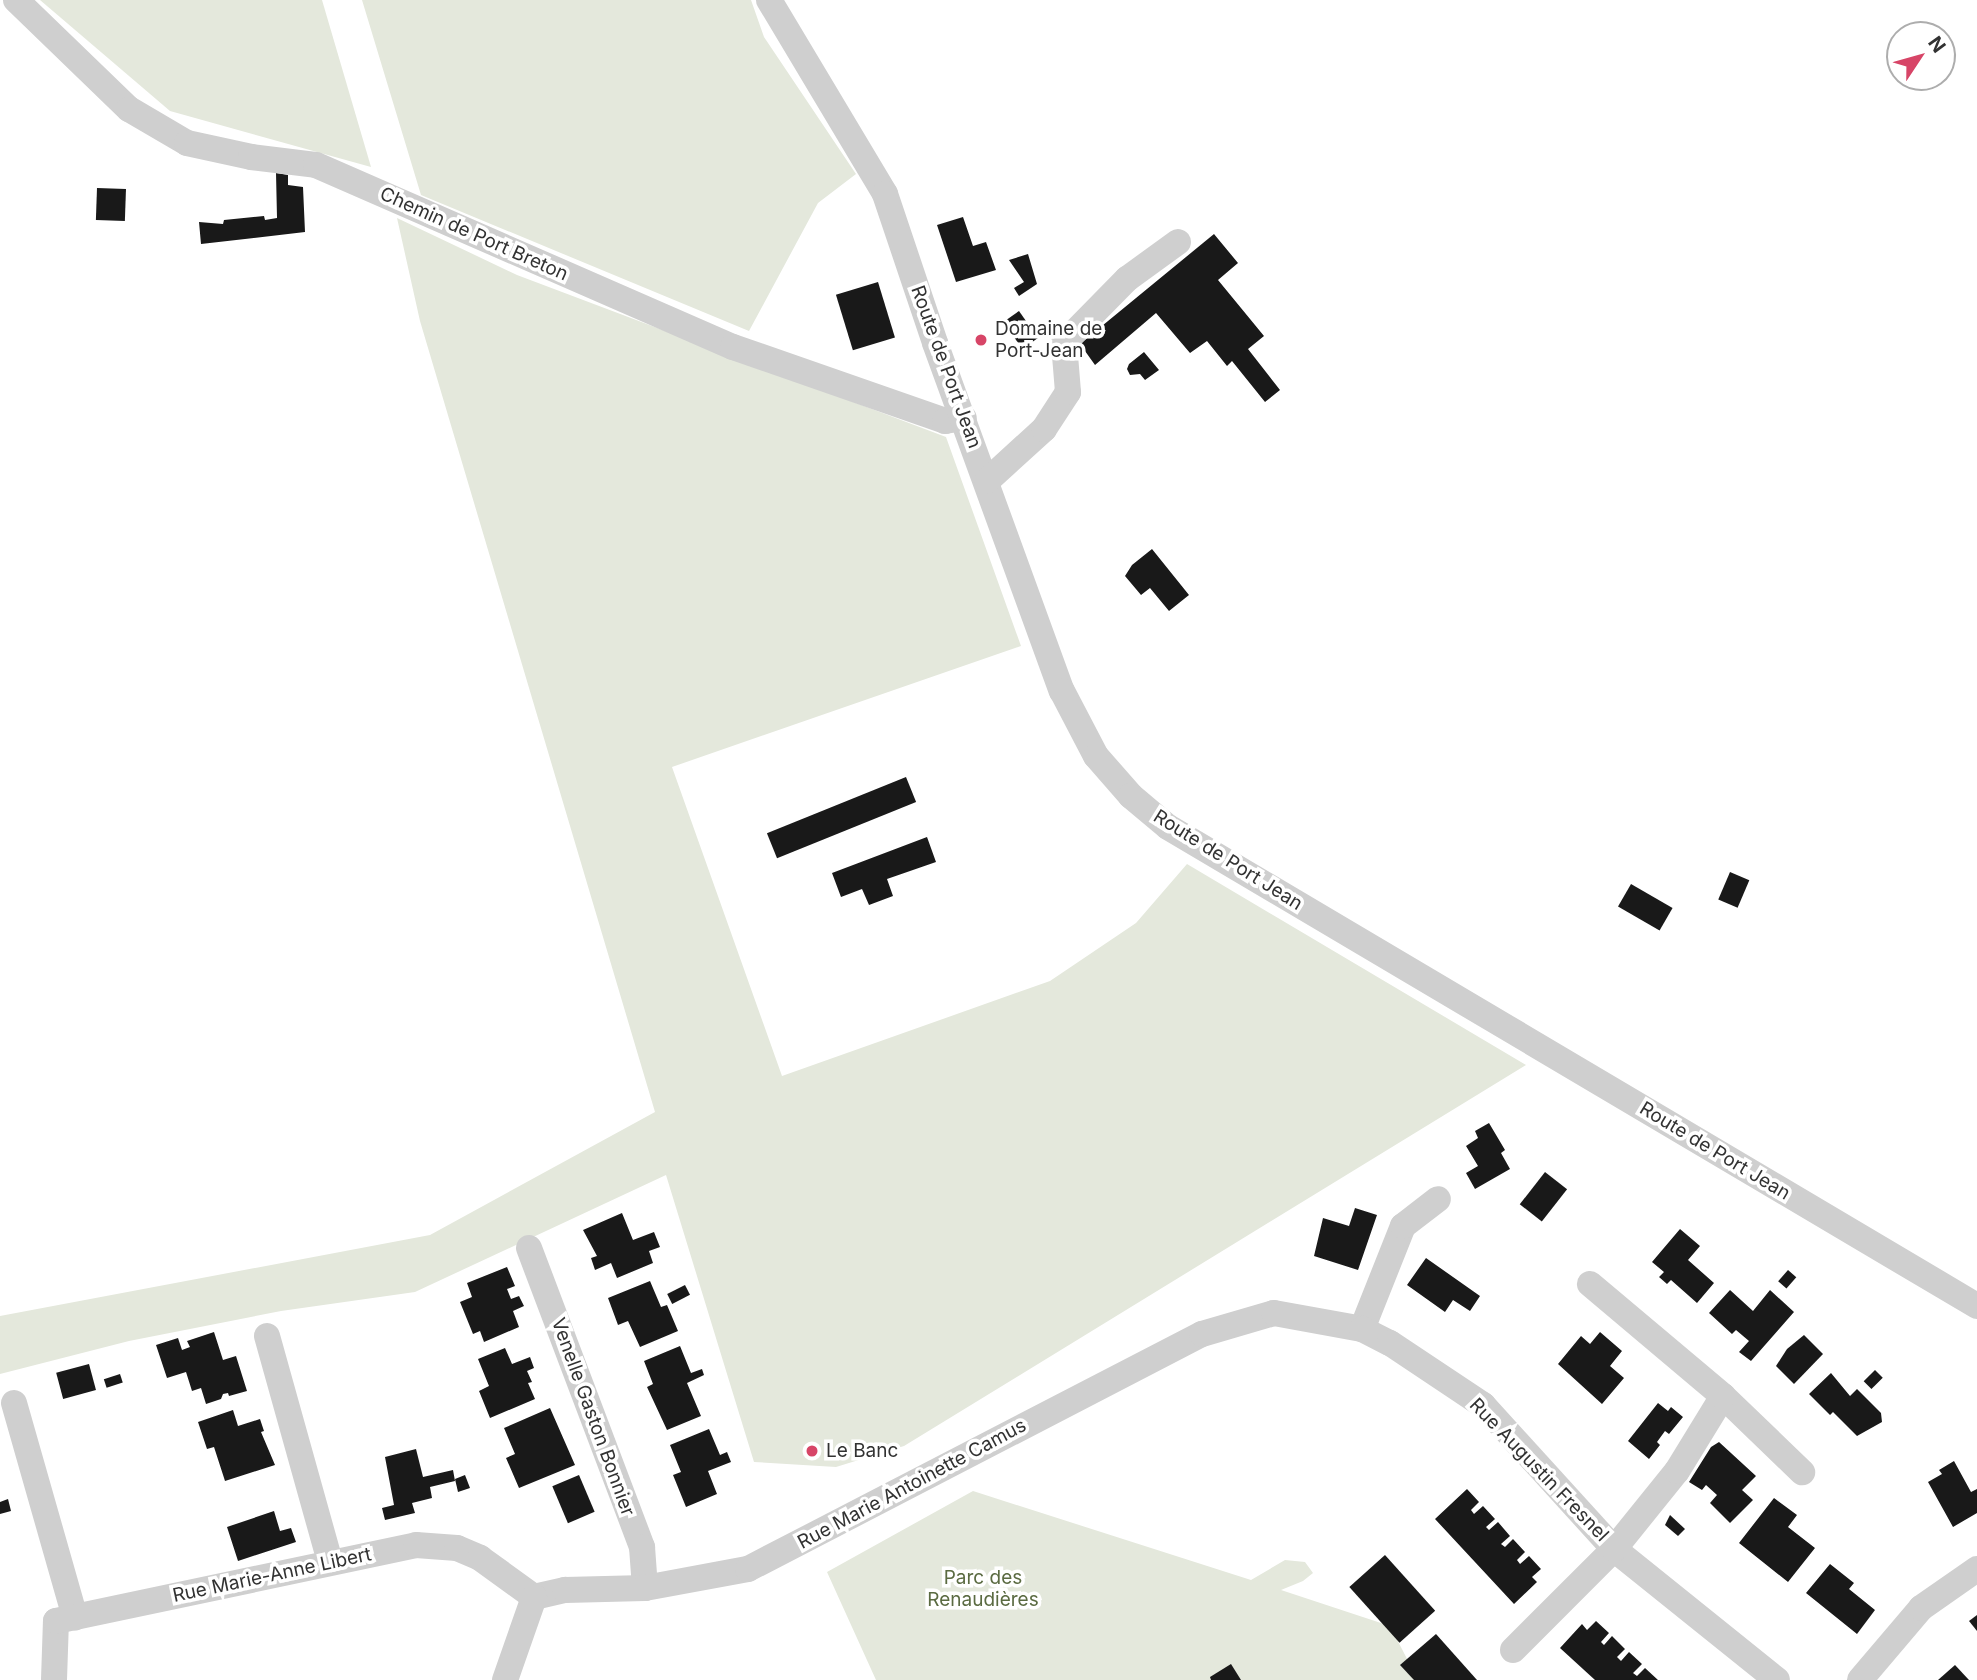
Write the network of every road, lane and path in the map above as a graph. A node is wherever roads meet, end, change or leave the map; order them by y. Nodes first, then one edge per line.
1 (16, 0) edge
2 (769, 0) edge
3 (1178, 242) dead end
4 (964, 418) junction
5 (987, 481) junction
6 (1438, 1199) dead end
7 (529, 1248) dead end
8 (1590, 1284) dead end
9 (1977, 1306) edge
10 (1274, 1313) joint
11 (1362, 1329) junction
12 (267, 1336) dead end
13 (1723, 1396) junction
14 (14, 1404) dead end
15 (1802, 1472) dead end
16 (1614, 1549) junction
17 (330, 1562) junction
18 (1977, 1569) edge
19 (645, 1588) junction
20 (534, 1597) junction
21 (75, 1617) junction
22 (1513, 1650) dead end
23 (54, 1680) edge
24 (505, 1680) edge
25 (1777, 1680) edge
26 (1860, 1680) edge

1 - 4 street, Chemin de Port Breton
2 - 4 street, Route de Port Jean
3 - 5 street
4 - 5 street, Route de Port Jean
5 - 9 street, Route de Port Jean
6 - 11 street
7 - 19 street, Venelle Gaston Bonnier
8 - 13 street
10 - 11 street, Rue Augustin Fresnel
10 - 19 street, Rue Marie Antoinette Camus
11 - 16 street, Rue Augustin Fresnel
12 - 17 street
13 - 15 street
13 - 16 street
14 - 21 street
16 - 22 street
16 - 25 street, Rue Augustin Fresnel
17 - 20 street, Rue Marie-Anne Libert
17 - 21 street, Rue Marie-Anne Libert
18 - 26 street
19 - 20 street, Rue Marie Antoinette Camus
20 - 24 street
21 - 23 street

